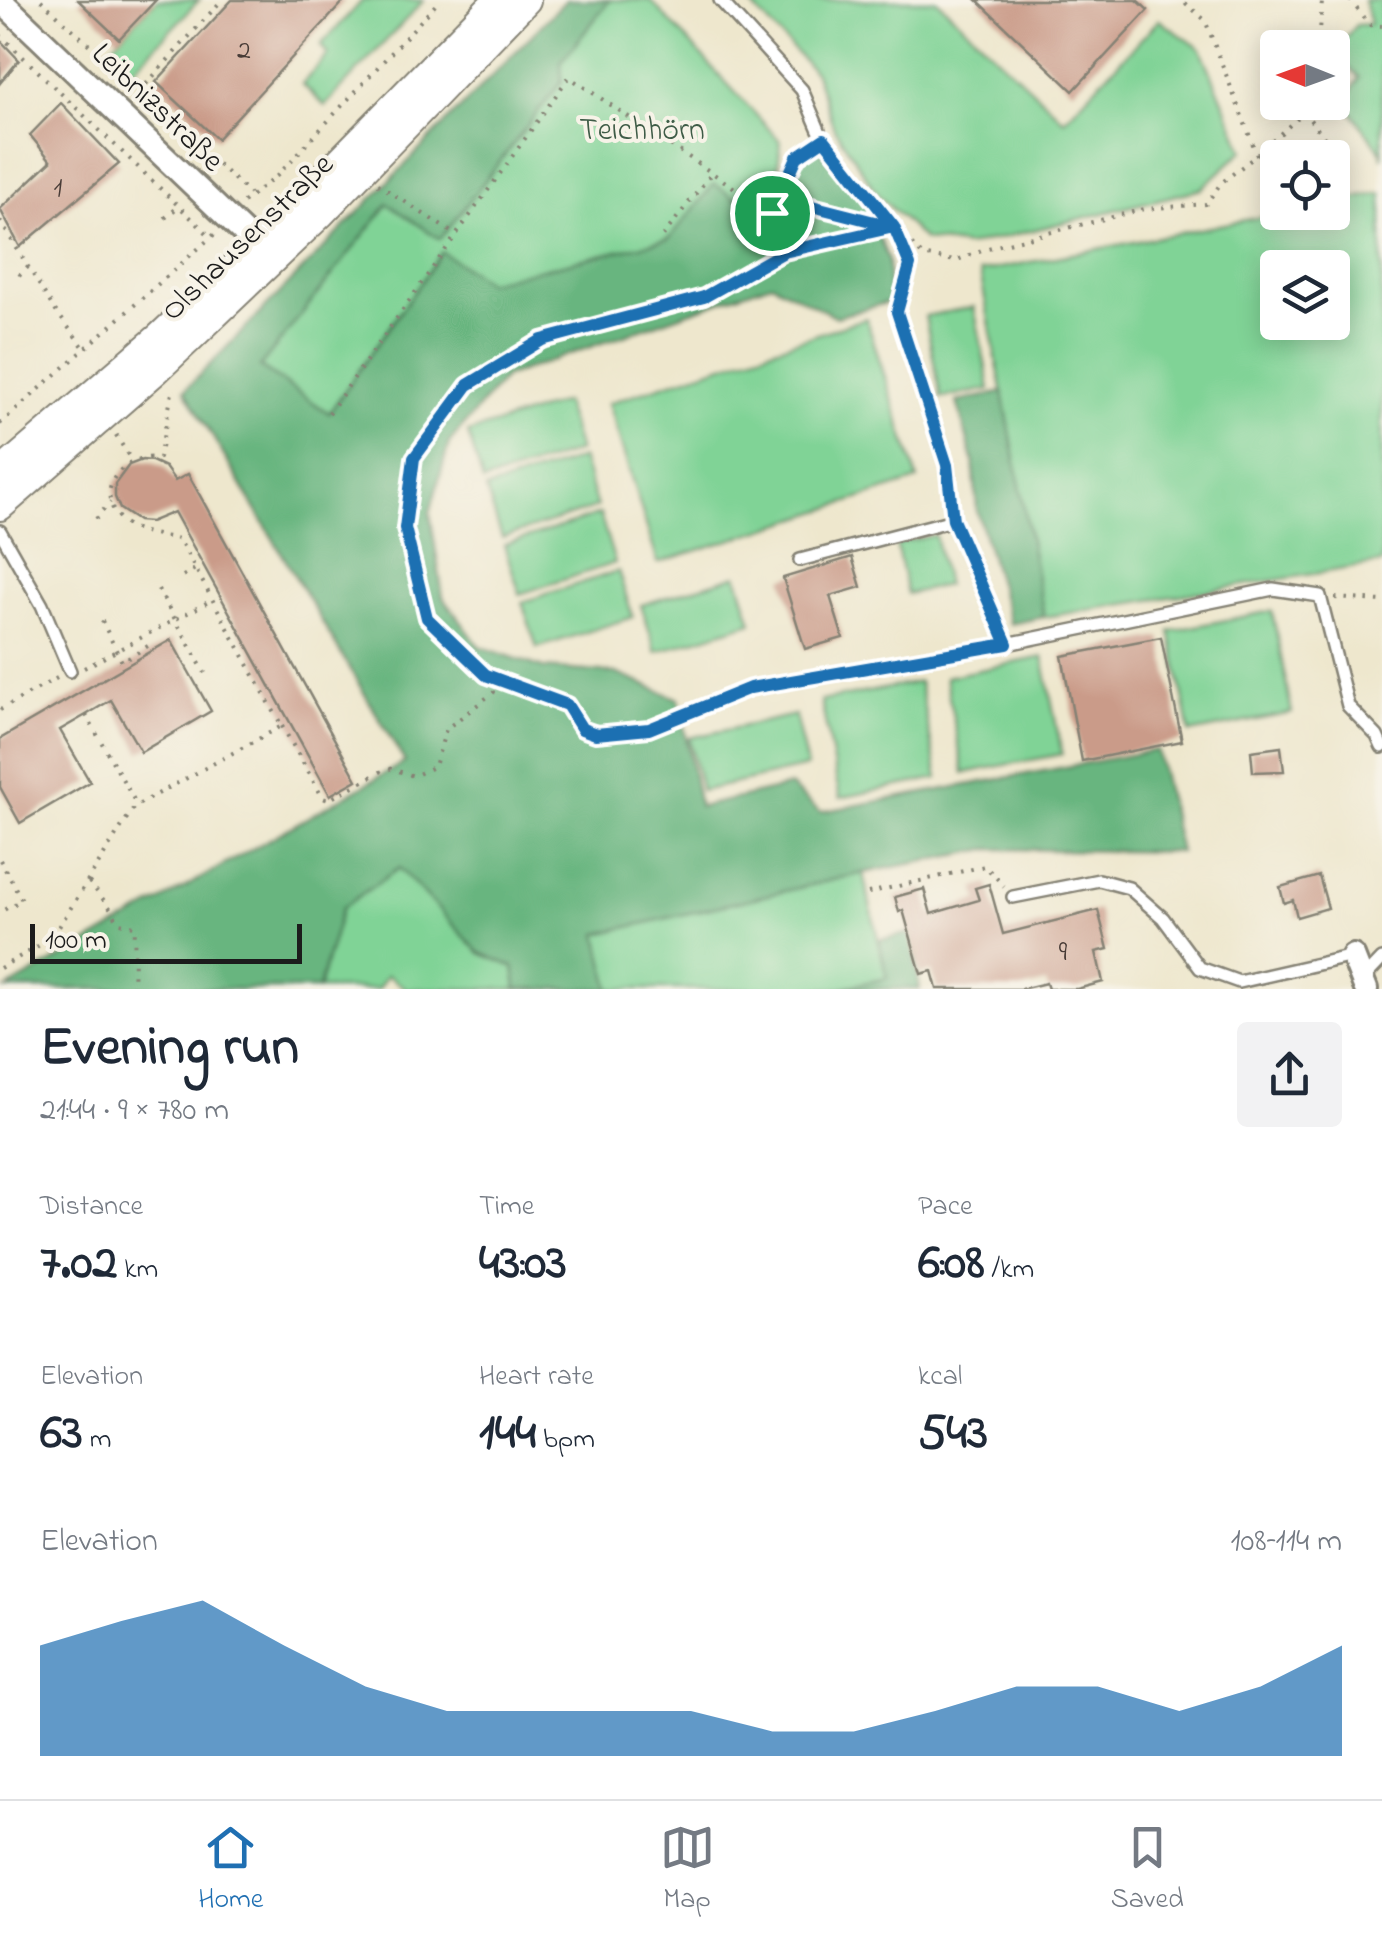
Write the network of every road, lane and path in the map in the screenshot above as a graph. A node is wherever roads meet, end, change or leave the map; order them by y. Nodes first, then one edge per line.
1 (0, 0) edge
2 (41, 0) edge
3 (222, 0) edge
4 (440, 0) edge
5 (498, 0) edge
6 (526, 0) edge
7 (720, 0) edge
8 (1182, 0) edge
9 (1322, 0) edge
10 (1350, 0) edge
11 (1382, 26) edge
12 (1320, 30) edge
13 (0, 35) edge
14 (139, 92) junction
15 (1295, 120) edge
16 (1310, 120) edge
17 (819, 130) dead end
18 (1326, 140) edge
19 (1258, 154) junction
20 (364, 171) junction
21 (712, 174) junction
22 (250, 194) junction
23 (179, 206) junction
24 (772, 213) junction
25 (165, 218) dead end
26 (228, 218) junction
27 (1, 225) edge
28 (894, 227) junction
29 (455, 235) junction
30 (210, 236) junction
31 (663, 236) dead end
32 (264, 253) junction
33 (28, 267) junction
34 (19, 276) dead end
35 (86, 350) junction
36 (174, 382) dead end
37 (329, 413) dead end
38 (0, 424) edge
39 (116, 435) dead end
40 (131, 460) junction
41 (0, 474) edge
42 (110, 502) junction
43 (0, 506) edge
44 (96, 518) dead end
45 (953, 520) junction
46 (0, 530) edge
47 (800, 560) dead end
48 (195, 569) junction
49 (183, 576) dead end
50 (158, 590) dead end
51 (1320, 596) junction
52 (212, 600) junction
53 (1382, 602) edge
54 (176, 620) junction
55 (102, 621) dead end
56 (1007, 644) junction
57 (117, 650) junction
58 (151, 652) dead end
59 (887, 664) joint
60 (70, 671) junction
61 (206, 673) dead end
62 (486, 675) junction
63 (0, 710) edge
64 (86, 714) dead end
65 (282, 726) junction
66 (1382, 747) edge
67 (137, 805) junction
68 (0, 860) edge
69 (87, 881) junction
70 (868, 893) dead end
71 (1013, 897) joint
72 (0, 912) edge
73 (1353, 956) joint
74 (1382, 960) edge
75 (0, 968) edge
76 (1364, 985) edge
77 (133, 989) edge

1 - 26 street, Leibnizstraße
2 - 14 path
3 - 14 path
4 - 22 path
5 - 32 street, Olshausenstraße
6 - 20 street, Olshausenstraße
7 - 17 lane
8 - 19 path
9 - 12 path
10 - 11 path
13 - 23 path
14 - 22 path
15 - 19 path
16 - 18 path
19 - 28 path
20 - 29 path
20 - 32 street, Olshausenstraße
21 - 24 path
21 - 29 path
21 - 31 path
22 - 26 path
23 - 25 path
23 - 30 path
24 - 28 path
24 - 28 path
26 - 30 path
26 - 32 street, Leibnizstraße
27 - 33 path
28 - 45 path
28 - 62 path
29 - 37 path
30 - 35 path
32 - 41 street, Olshausenstraße
32 - 43 street, Olshausenstraße
33 - 34 path
33 - 35 path
35 - 38 path
36 - 40 path
39 - 40 path
40 - 42 path
42 - 44 path
42 - 48 path
45 - 47 lane
45 - 56 lane
46 - 60 lane
48 - 49 path
48 - 52 path
50 - 54 path
51 - 53 path
51 - 56 lane
51 - 66 lane
52 - 54 path
52 - 65 path
54 - 57 path
54 - 61 path
55 - 57 path
56 - 59 lane
57 - 58 path
57 - 60 path
59 - 62 path
60 - 63 path
62 - 65 path
64 - 67 path
65 - 67 path
67 - 69 path
68 - 72 path
69 - 75 path
69 - 77 path
70 - 71 path
71 - 73 lane
73 - 76 street
74 - 76 lane

